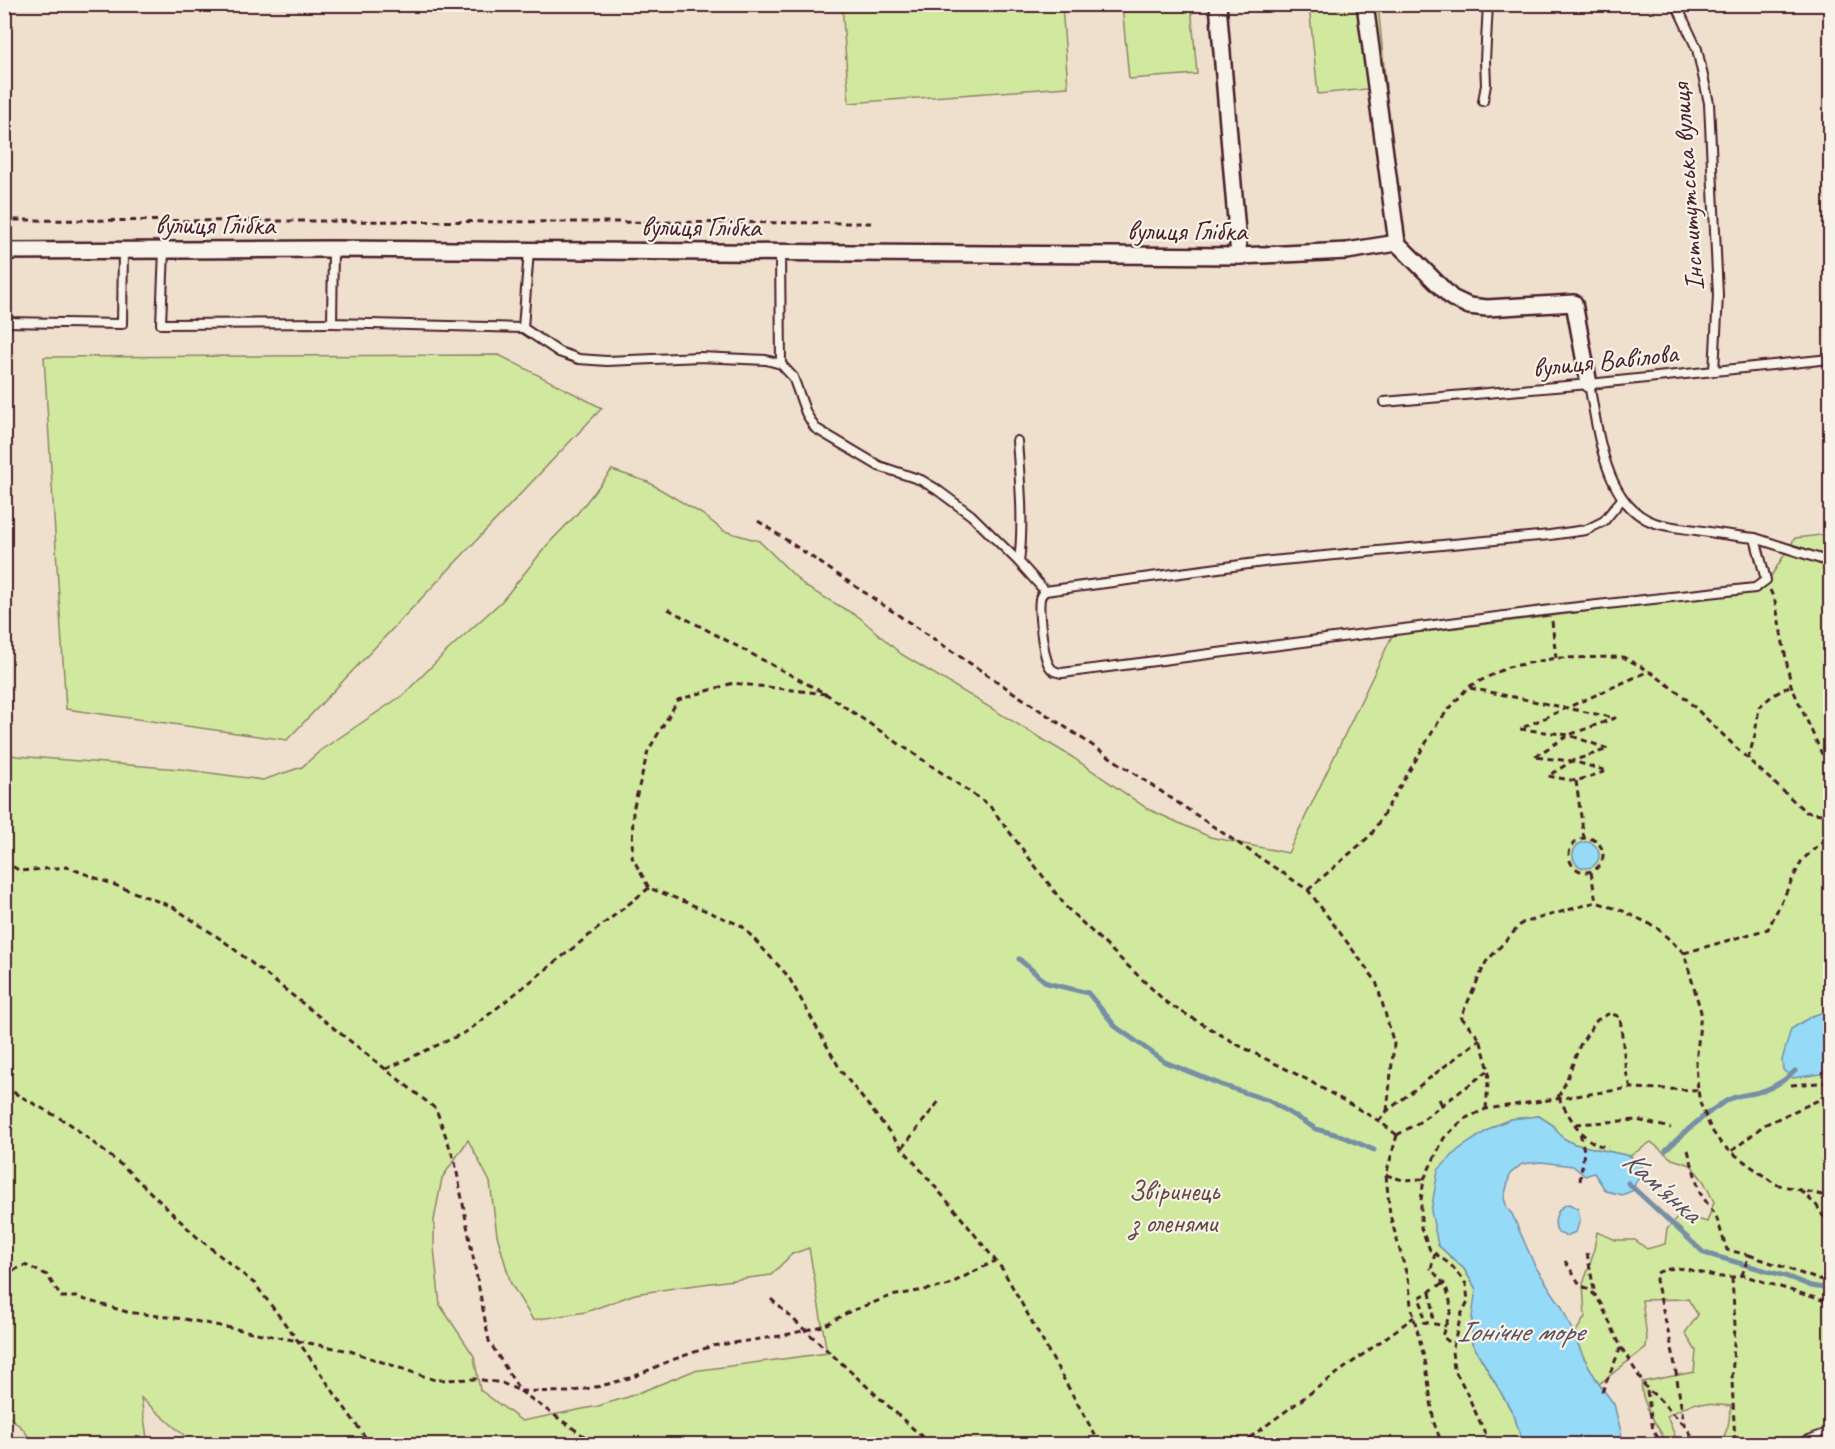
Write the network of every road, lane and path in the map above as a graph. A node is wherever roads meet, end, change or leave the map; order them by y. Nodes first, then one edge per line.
1 (1218, 4) edge
2 (1365, 4) edge
3 (1488, 4) edge
4 (1676, 4) edge
5 (1483, 101) dead end
6 (4, 220) edge
7 (874, 224) dead end
8 (1396, 243) junction
9 (333, 249) junction
10 (123, 250) junction
11 (164, 250) junction
12 (529, 250) junction
13 (4, 251) edge
14 (780, 252) junction
15 (1239, 256) junction
16 (4, 322) edge
17 (332, 323) junction
18 (523, 328) junction
19 (1830, 359) edge
20 (781, 364) junction
21 (1714, 371) junction
22 (1588, 384) junction
23 (1384, 402) dead end
24 (1017, 441) dead end
25 (1622, 499) junction
26 (758, 521) dead end
27 (1755, 538) junction
28 (1019, 562) junction
29 (1830, 562) edge
30 (1766, 580) junction
31 (1045, 591) junction
32 (668, 609) dead end
33 (1551, 610) junction
34 (1557, 658) junction
35 (1649, 671) junction
36 (1791, 685) junction
37 (1468, 687) junction
38 (826, 694) junction
39 (1570, 708) junction
40 (1569, 735) junction
41 (1748, 759) junction
42 (1572, 761) junction
43 (1830, 772) edge
44 (1576, 781) junction
45 (1830, 815) edge
46 (1830, 835) edge
47 (1584, 838) junction
48 (4, 861) edge
49 (1591, 872) junction
50 (649, 888) junction
51 (1308, 890) junction
52 (1596, 902) junction
53 (1683, 953) junction
54 (1480, 1039) junction
55 (386, 1069) junction
56 (1489, 1070) junction
57 (1830, 1083) edge
58 (1791, 1085) dead end
59 (4, 1087) edge
60 (1631, 1088) junction
61 (1698, 1090) junction
62 (1558, 1097) junction
63 (1439, 1099) dead end
64 (940, 1100) dead end
65 (1442, 1105) junction
66 (1486, 1109) junction
67 (1387, 1111) junction
68 (1380, 1120) junction
69 (1575, 1124) junction
70 (1671, 1128) dead end
71 (1580, 1132) junction
72 (1397, 1135) junction
73 (1608, 1147) dead end
74 (902, 1148) junction
75 (1688, 1150) dead end
76 (1731, 1151) junction
77 (1386, 1175) junction
78 (1424, 1179) junction
79 (1580, 1181) dead end
80 (1799, 1190) junction
81 (1830, 1191) edge
82 (1830, 1217) edge
83 (1435, 1253) junction
84 (1587, 1253) dead end
85 (1748, 1257) junction
86 (995, 1261) junction
87 (1565, 1261) dead end
88 (4, 1275) edge
89 (1742, 1275) junction
90 (1732, 1278) junction
91 (1830, 1281) edge
92 (1442, 1282) junction
93 (1430, 1292) junction
94 (1595, 1295) junction
95 (771, 1299) dead end
96 (1420, 1300) junction
97 (1830, 1300) edge
98 (1412, 1306) junction
99 (1414, 1319) junction
100 (1423, 1319) junction
101 (1432, 1323) junction
102 (1446, 1326) junction
103 (806, 1330) junction
104 (298, 1341) junction
105 (1454, 1346) junction
106 (1622, 1347) junction
107 (1647, 1389) junction
108 (520, 1391) junction
109 (1602, 1392) dead end
110 (1684, 1425) junction
111 (1830, 1432) edge
112 (592, 1443) edge
113 (370, 1444) edge
114 (598, 1444) edge
115 (930, 1444) edge
116 (1100, 1444) edge
117 (1241, 1444) edge
118 (1442, 1444) edge
119 (1490, 1444) edge
120 (1662, 1444) edge
121 (1698, 1444) edge
122 (1735, 1444) edge
123 (1797, 1444) edge

1 - 15 street
2 - 8 street
3 - 5 lane
4 - 21 lane, Інститутська вулиця
6 - 7 path
8 - 15 street, вулиця Глібка
8 - 22 street
9 - 11 street, вулиця Глібка
9 - 12 street, вулиця Глібка
9 - 17 lane
10 - 11 street, вулиця Глібка
10 - 13 street, вулиця Глібка
10 - 16 lane
11 - 17 lane
12 - 14 street, вулиця Глібка
12 - 18 lane
14 - 15 street, вулиця Глібка
14 - 20 lane
17 - 18 lane
18 - 20 lane
19 - 21 lane, вулиця Вавілова
20 - 28 lane
21 - 22 lane, вулиця Вавілова
22 - 23 lane, вулиця Вавілова
22 - 25 lane
24 - 28 lane
25 - 27 lane
25 - 31 lane
26 - 51 path
27 - 29 lane
27 - 30 lane
28 - 31 lane
30 - 33 lane
30 - 36 path
31 - 33 lane
32 - 38 path
33 - 34 path
34 - 35 path
34 - 37 path
35 - 39 path
35 - 41 path
36 - 41 path
36 - 43 path
37 - 39 path
37 - 51 path
38 - 50 path
38 - 68 path
39 - 40 path
39 - 40 path
40 - 42 path
40 - 42 path
41 - 45 path
42 - 44 path
42 - 44 path
44 - 47 path
46 - 53 path
47 - 49 path
47 - 49 path
48 - 55 path
49 - 52 path
50 - 55 path
50 - 74 path
51 - 67 path
52 - 53 path
52 - 54 path
53 - 61 path
54 - 56 path
54 - 67 path
55 - 108 path
56 - 65 path
56 - 66 path
57 - 58 path
57 - 76 path
59 - 104 path
60 - 61 path
60 - 62 path
60 - 62 path
61 - 76 path
62 - 66 path
62 - 69 path
63 - 65 path
64 - 74 path
65 - 72 path
66 - 78 path
67 - 68 path
68 - 72 path
69 - 70 path
69 - 71 path
71 - 73 path
71 - 79 path
72 - 77 path
74 - 86 path
75 - 85 path
76 - 80 path
77 - 78 path
77 - 98 path
78 - 83 path
80 - 81 path
80 - 82 path
83 - 92 path
83 - 105 path
84 - 94 path
85 - 89 path
85 - 91 path
86 - 103 path
86 - 116 path
87 - 94 path
88 - 104 path
89 - 90 path
89 - 97 path
90 - 110 path
90 - 122 path
92 - 93 path
92 - 102 path
93 - 96 path
93 - 101 path
94 - 106 path
95 - 103 path
96 - 98 path
96 - 100 path
98 - 99 path
99 - 100 path
99 - 117 path
99 - 118 path
100 - 101 path
101 - 102 path
102 - 105 path
103 - 108 path
103 - 115 path
104 - 108 path
104 - 113 path
105 - 119 path
106 - 107 path
106 - 109 path
107 - 110 path
107 - 120 path
108 - 112 path
110 - 121 path
111 - 123 lane
112 - 114 path

